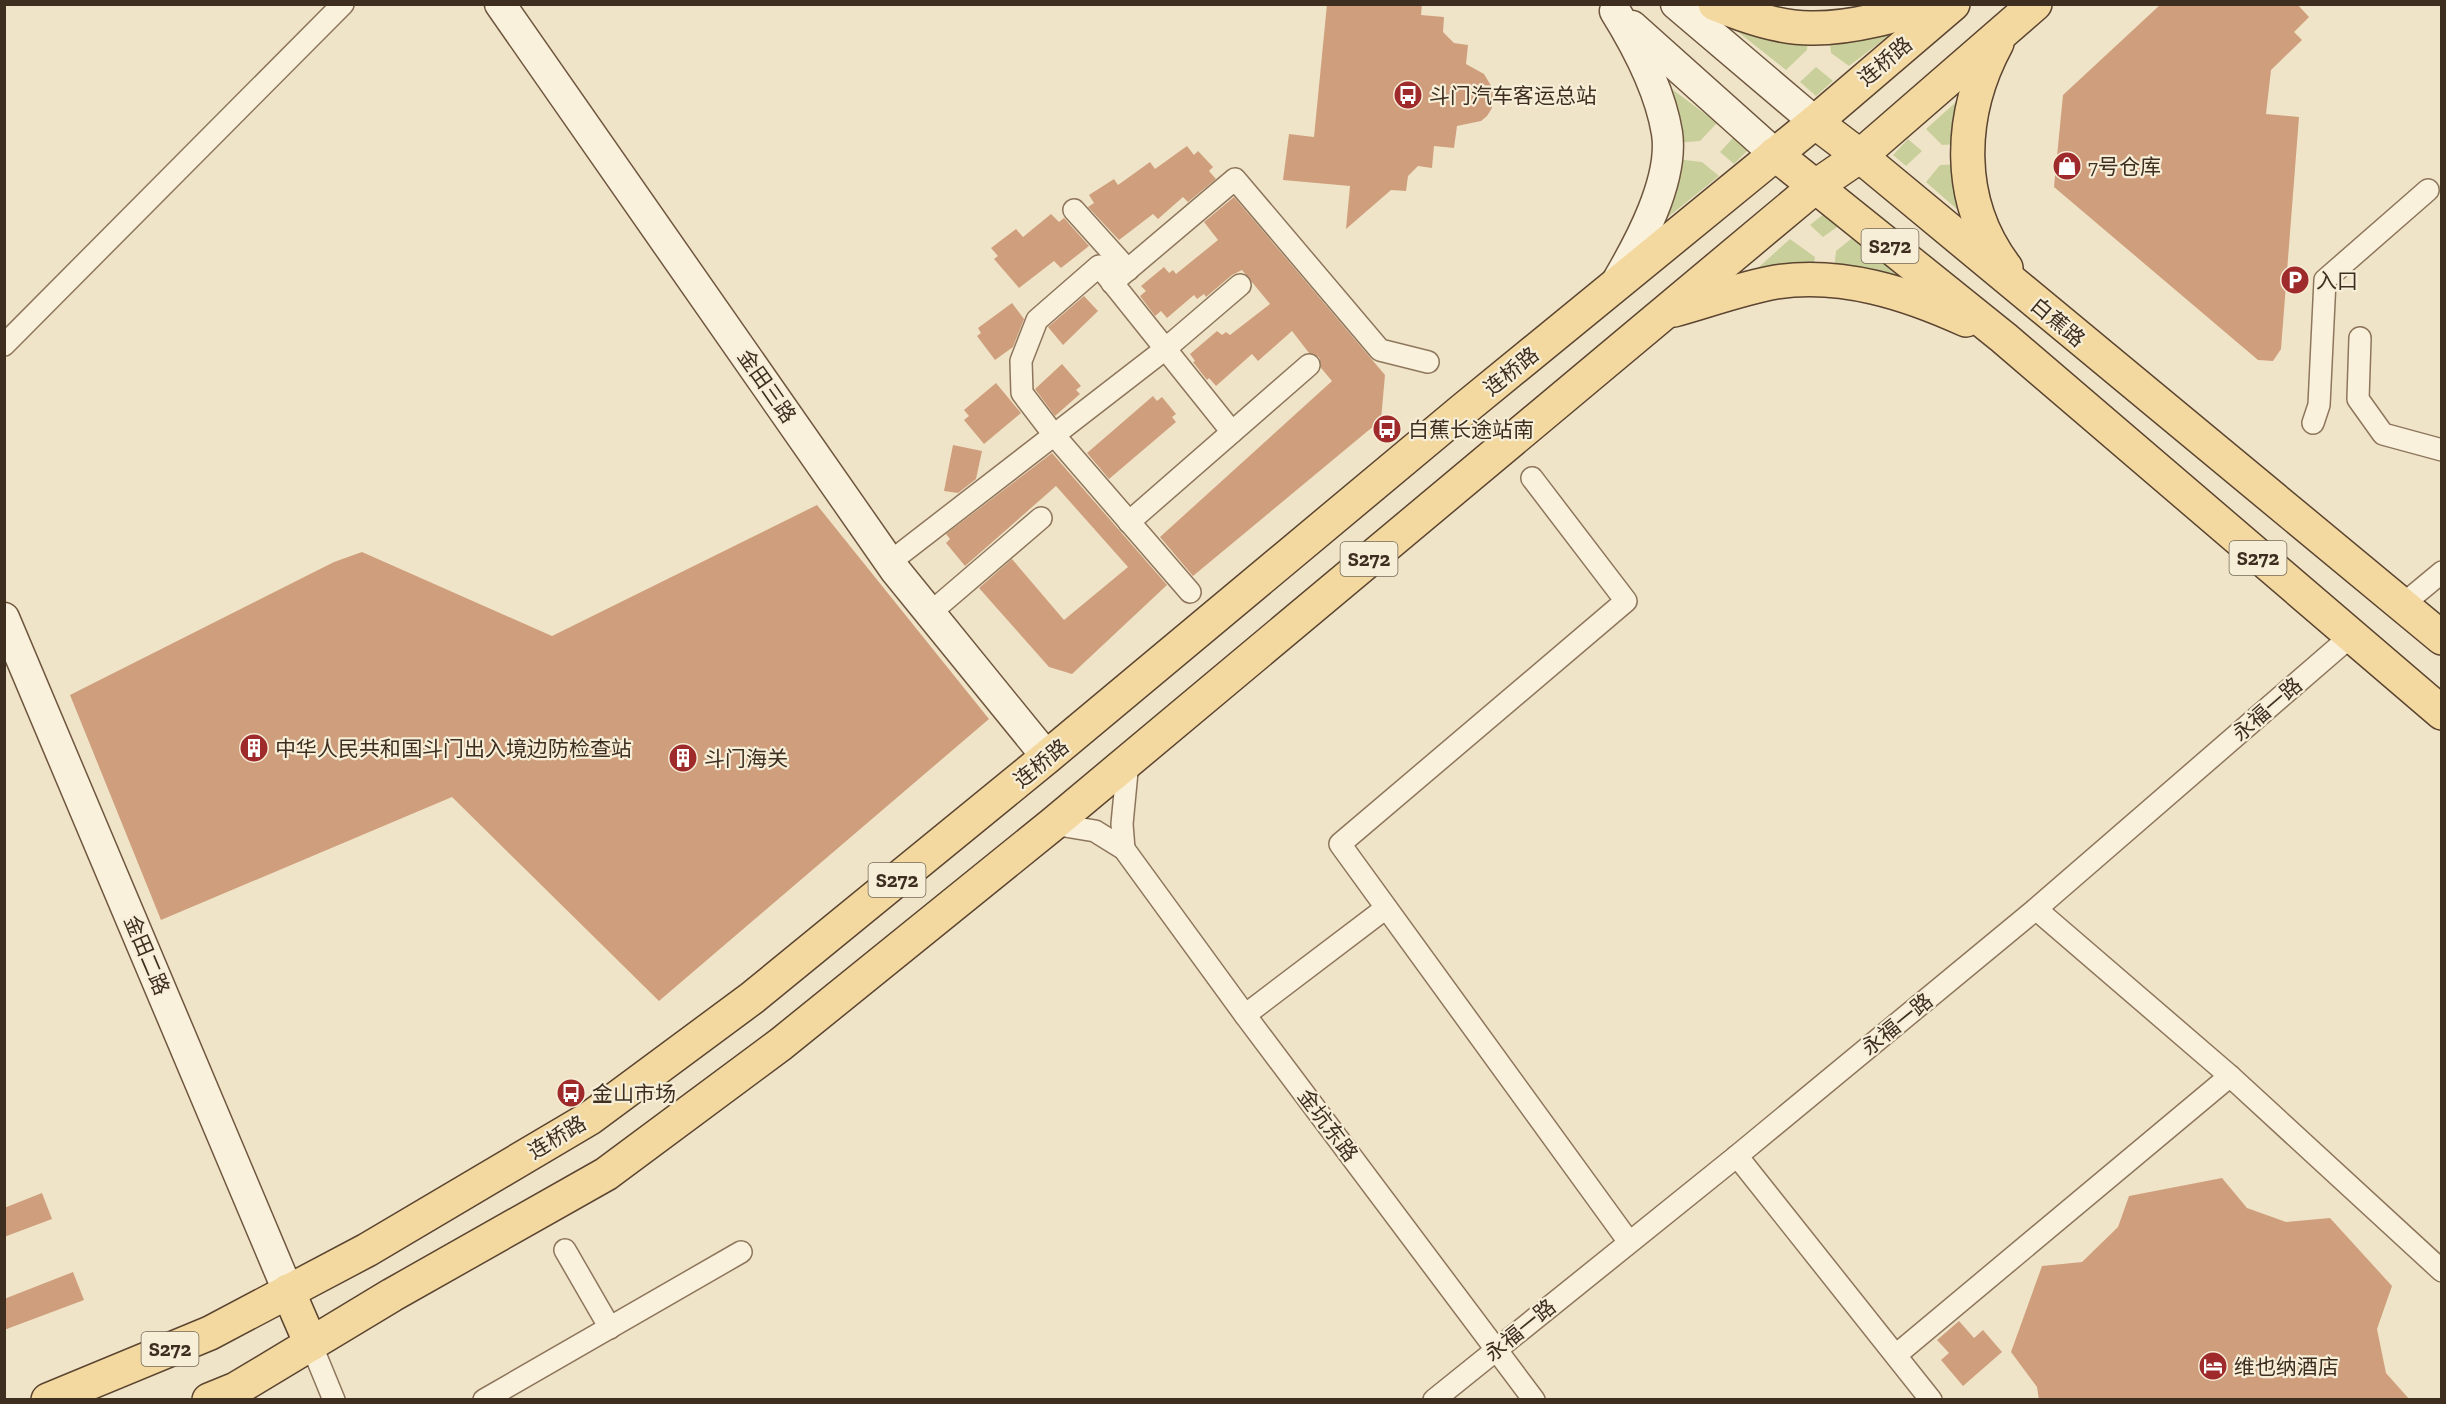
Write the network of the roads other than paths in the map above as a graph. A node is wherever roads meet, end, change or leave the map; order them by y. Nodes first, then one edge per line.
1 (343, 4) edge
2 (500, 4) edge
3 (1676, 4) edge
4 (1714, 4) edge
5 (1932, 4) edge
6 (1953, 4) edge
7 (2035, 4) edge
8 (1611, 8) edge
9 (2004, 31) junction
10 (1815, 122) junction
11 (1775, 154) junction
12 (1860, 156) junction
13 (1816, 186) junction
14 (2428, 190) dead end
15 (1074, 210) dead end
16 (1120, 277) junction
17 (1240, 285) dead end
18 (1613, 288) junction
19 (2029, 297) junction
20 (1664, 313) junction
21 (1578, 317) junction
22 (2004, 338) junction
23 (2360, 338) dead end
24 (4, 345) edge
25 (1164, 350) junction
26 (1610, 356) junction
27 (1428, 362) dead end
28 (1309, 365) dead end
29 (2111, 366) junction
30 (2075, 402) junction
31 (2313, 423) dead end
32 (1232, 432) junction
33 (1054, 435) junction
34 (2442, 450) edge
35 (1532, 478) dead end
36 (1041, 518) dead end
37 (1129, 522) junction
38 (890, 562) junction
39 (2442, 572) edge
40 (1190, 592) dead end
41 (2402, 606) junction
42 (930, 613) junction
43 (4, 618) edge
44 (2350, 637) junction
45 (2442, 638) edge
46 (2442, 713) edge
47 (1047, 758) junction
48 (1128, 761) junction
49 (1053, 824) junction
50 (1124, 849) junction
51 (1386, 908) junction
52 (2036, 909) junction
53 (1245, 1015) junction
54 (2230, 1076) junction
55 (1737, 1156) junction
56 (1629, 1242) junction
57 (565, 1250) dead end
58 (741, 1252) dead end
59 (2442, 1271) edge
60 (288, 1291) junction
61 (610, 1328) junction
62 (311, 1344) junction
63 (1495, 1350) junction
64 (1896, 1355) junction
65 (48, 1400) edge
66 (209, 1400) edge
67 (334, 1400) edge
68 (484, 1400) edge
69 (1434, 1400) edge
70 (1534, 1400) edge
71 (1931, 1400) edge

1 - 24 street
2 - 38 street, 金田三路
3 - 10 street, 白蕉路
4 - 5 main road
6 - 10 main road, 连桥路
7 - 9 main road
8 - 11 street
8 - 18 street
9 - 12 main road
9 - 19 main road
10 - 11 main road, 连桥路 / S272
10 - 12 main road, 白蕉路 / S272
11 - 13 main road, S272
11 - 18 main road, 连桥路 / S272
12 - 13 main road, S272
12 - 19 main road, 白蕉路 / S272
13 - 20 main road, S272
13 - 22 main road, S272
14 - 31 street
15 - 16 street
16 - 25 street
16 - 27 street
16 - 33 street
17 - 25 street
18 - 21 main road, 连桥路 / S272
19 - 29 main road, 白蕉路 / S272
20 - 22 main road
20 - 26 main road, S272
21 - 26 main road
21 - 47 main road, 连桥路 / S272
22 - 30 main road, S272
23 - 34 street
25 - 32 street
25 - 33 street
26 - 48 main road, S272
28 - 32 street
29 - 30 main road
29 - 41 main road, 白蕉路 / S272
30 - 44 main road, S272
32 - 37 street
33 - 37 street
33 - 38 street
35 - 51 street
36 - 42 street
37 - 40 street
38 - 42 street, 金田三路
39 - 41 street
41 - 45 main road, 白蕉路 / S272
42 - 47 street, 金田三路
43 - 60 street, 金田二路
44 - 46 main road, S272
44 - 52 street, 永福一路
47 - 60 main road, 连桥路 / S272
48 - 49 main road, S272
48 - 50 street
49 - 50 street, 金坑东路
49 - 62 main road, S272
50 - 53 street, 金坑东路
51 - 53 street
51 - 56 street
52 - 54 street
52 - 55 street, 永福一路
53 - 63 street, 金坑东路
54 - 59 street
54 - 64 street
55 - 56 street, 永福一路
55 - 64 street
56 - 63 street, 永福一路
57 - 61 street
58 - 61 street
60 - 62 main road
60 - 65 main road, 连桥路 / S272
61 - 68 street
62 - 66 main road, S272
62 - 67 street
63 - 69 street, 永福一路
63 - 70 street, 金坑东路
64 - 71 street

